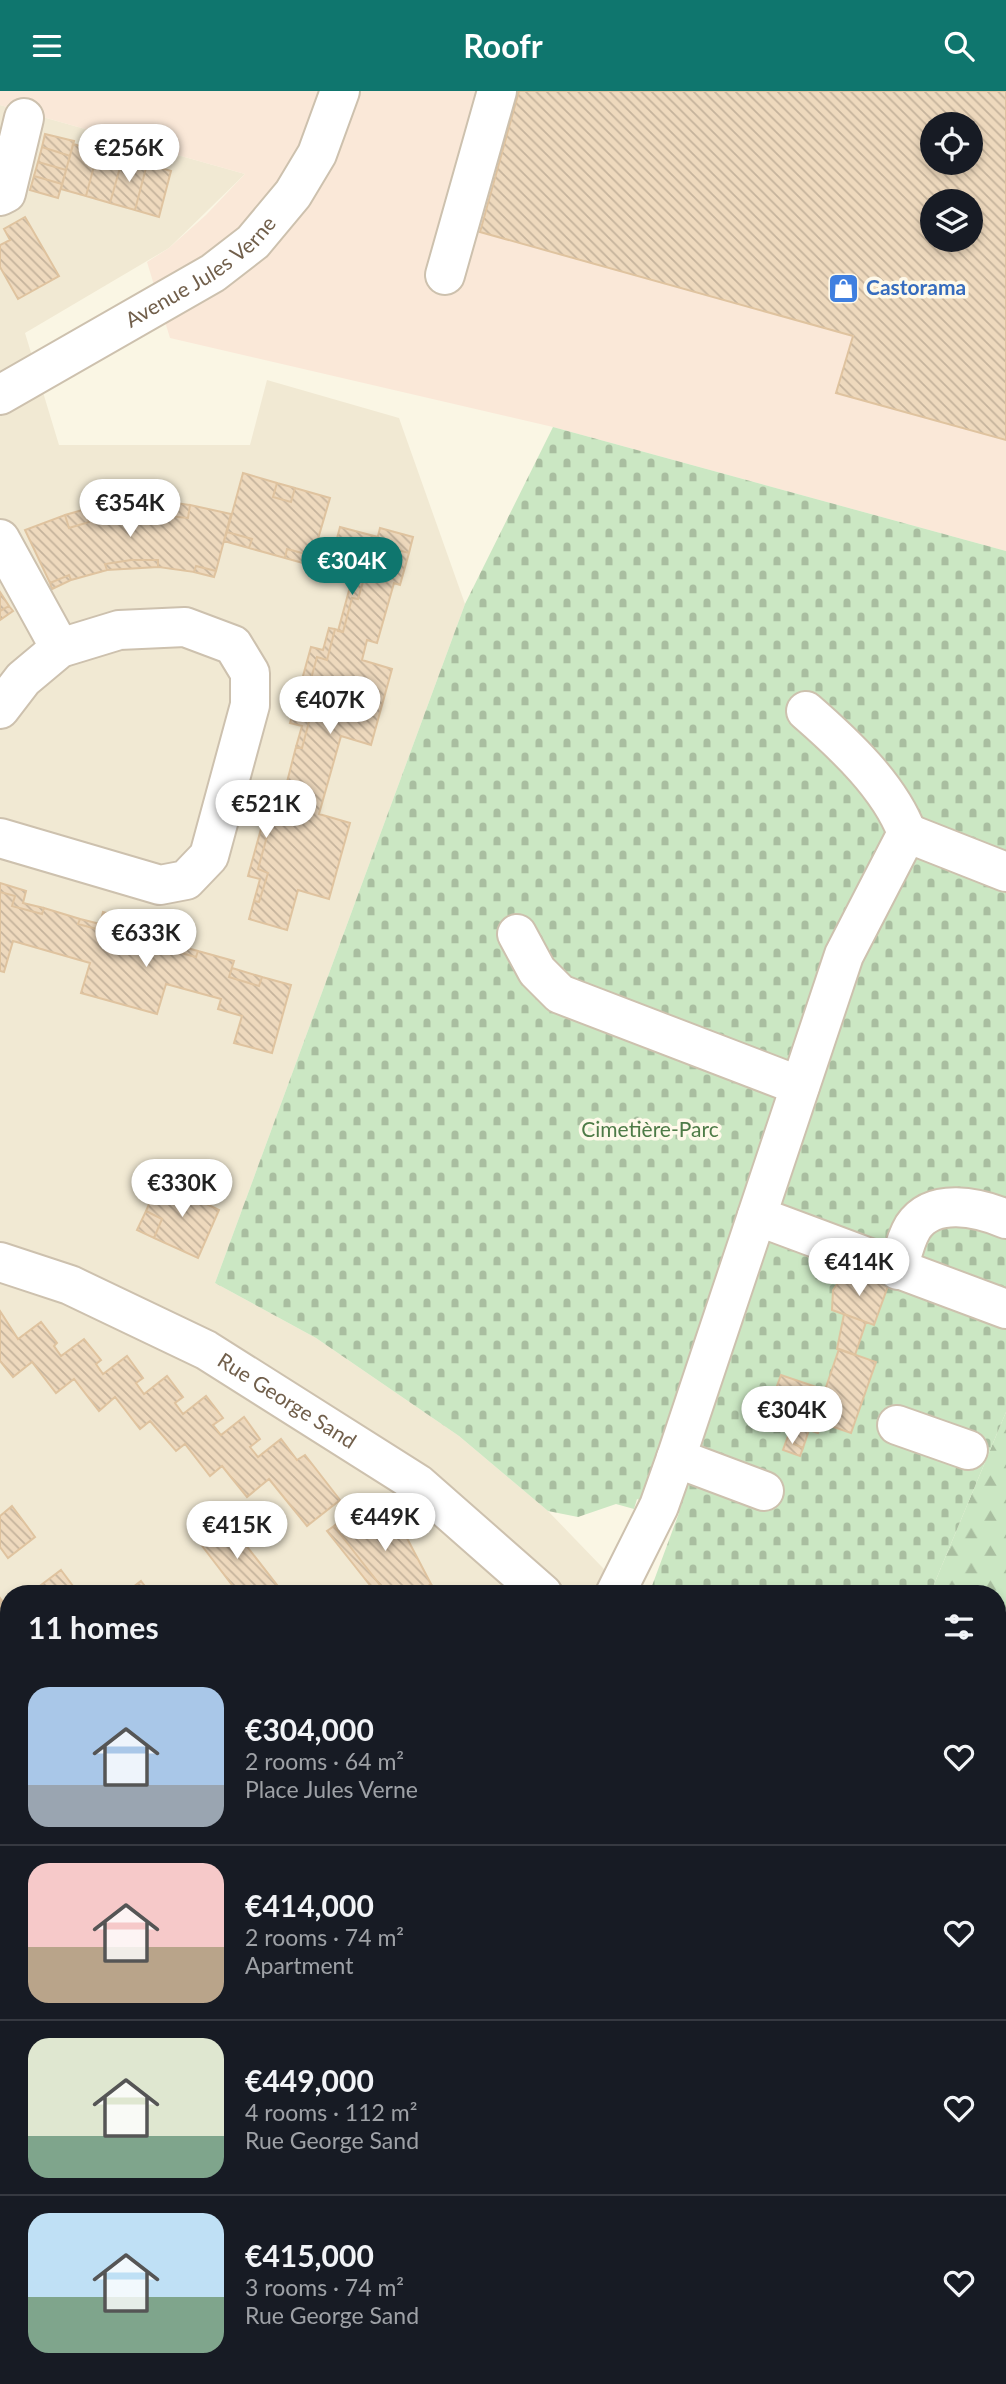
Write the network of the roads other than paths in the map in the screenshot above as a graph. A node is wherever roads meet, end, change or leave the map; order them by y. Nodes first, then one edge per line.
1 (340, 91) edge
2 (497, 91) edge
3 (24, 118) dead end
4 (0, 196) edge
5 (445, 275) dead end
6 (0, 395) edge
7 (0, 539) edge
8 (60, 648) junction
9 (0, 709) edge
10 (806, 711) dead end
11 (907, 834) junction
12 (0, 838) edge
13 (1006, 872) edge
14 (517, 934) dead end
15 (800, 1086) junction
16 (757, 1216) junction
17 (1006, 1219) edge
18 (0, 1262) edge
19 (898, 1270) junction
20 (1006, 1309) edge
21 (897, 1425) dead end
22 (968, 1450) dead end
23 (676, 1458) junction
24 (764, 1491) dead end
25 (533, 1585) edge
26 (620, 1585) edge

1 - 6 street, Avenue Jules Verne
2 - 5 street
3 - 4 street
7 - 8 street
8 - 9 street
8 - 12 street
10 - 11 street
11 - 13 street
11 - 15 street
14 - 15 street
15 - 16 street
16 - 19 street
16 - 23 street
17 - 19 street
18 - 25 street, Rue George Sand
19 - 20 street
21 - 22 street
23 - 24 street
23 - 26 street

